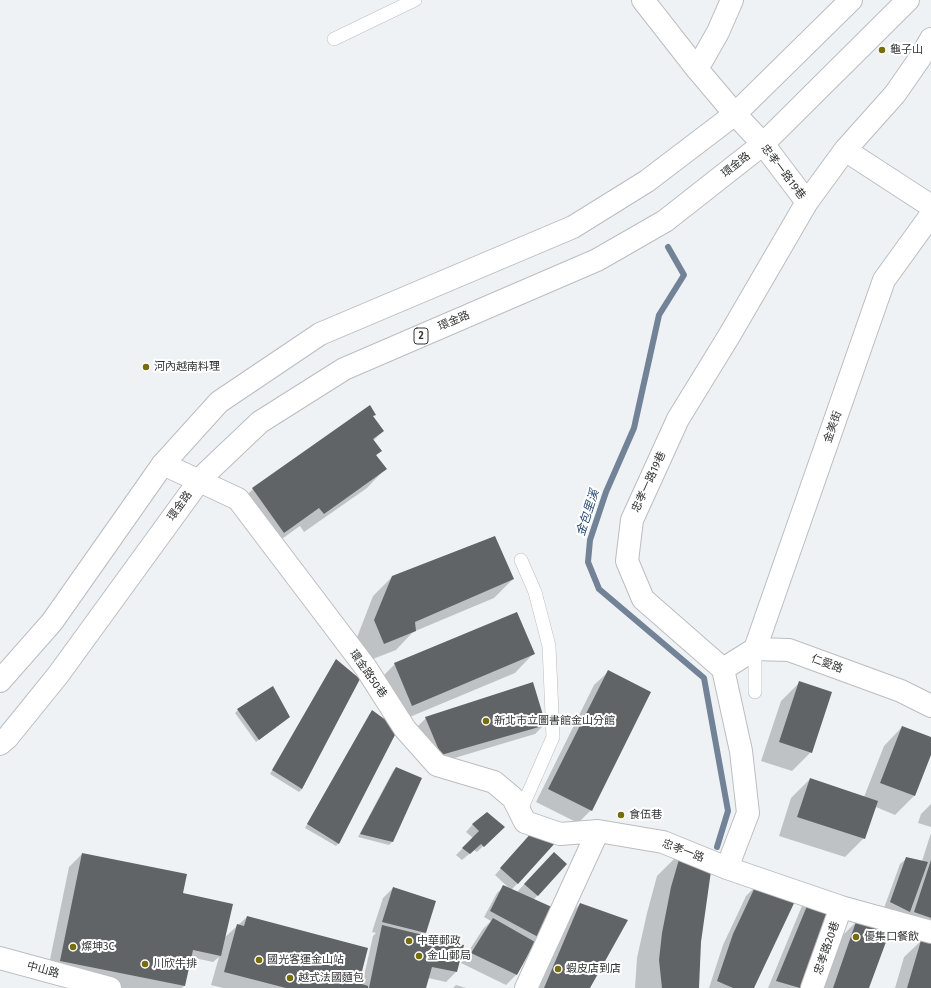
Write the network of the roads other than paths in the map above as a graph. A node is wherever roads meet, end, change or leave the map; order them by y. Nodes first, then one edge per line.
1 (415, 0) edge
2 (643, 0) edge
3 (732, 0) edge
4 (851, 0) edge
5 (908, 0) edge
6 (334, 39) dead end
7 (931, 39) edge
8 (697, 68) junction
9 (735, 114) junction
10 (763, 144) junction
11 (845, 150) junction
12 (806, 202) junction
13 (931, 206) edge
14 (931, 215) edge
15 (163, 464) junction
16 (198, 481) junction
17 (521, 560) dead end
18 (755, 649) junction
19 (723, 669) junction
20 (0, 680) edge
21 (755, 692) dead end
22 (931, 706) edge
23 (0, 744) edge
24 (520, 812) junction
25 (598, 831) junction
26 (727, 868) junction
27 (841, 907) junction
28 (931, 932) edge
29 (0, 958) edge
30 (110, 988) edge
31 (526, 988) edge
32 (812, 988) edge

1 - 6 lane
2 - 8 street, 忠孝一路19巷
3 - 8 street
4 - 9 street
5 - 10 street, 環金路 / 2
7 - 11 street
8 - 9 street, 忠孝一路19巷
9 - 10 street, 忠孝一路19巷
9 - 15 street
10 - 12 street, 忠孝一路19巷
10 - 16 street, 環金路 / 2
11 - 12 street
11 - 13 street
12 - 19 street, 忠孝一路19巷
14 - 18 street, 金美街
15 - 16 street, 環金路50巷
15 - 20 street
16 - 23 street, 環金路 / 2
16 - 24 street, 環金路50巷
17 - 24 lane
18 - 19 street
18 - 21 lane
18 - 22 street, 仁愛路
19 - 26 street
24 - 25 street, 環金路50巷
25 - 26 street, 忠孝一路
25 - 31 street
26 - 27 street, 忠孝一路
27 - 28 street, 忠孝一路
27 - 32 street, 忠孝路20巷
29 - 30 street, 中山路

